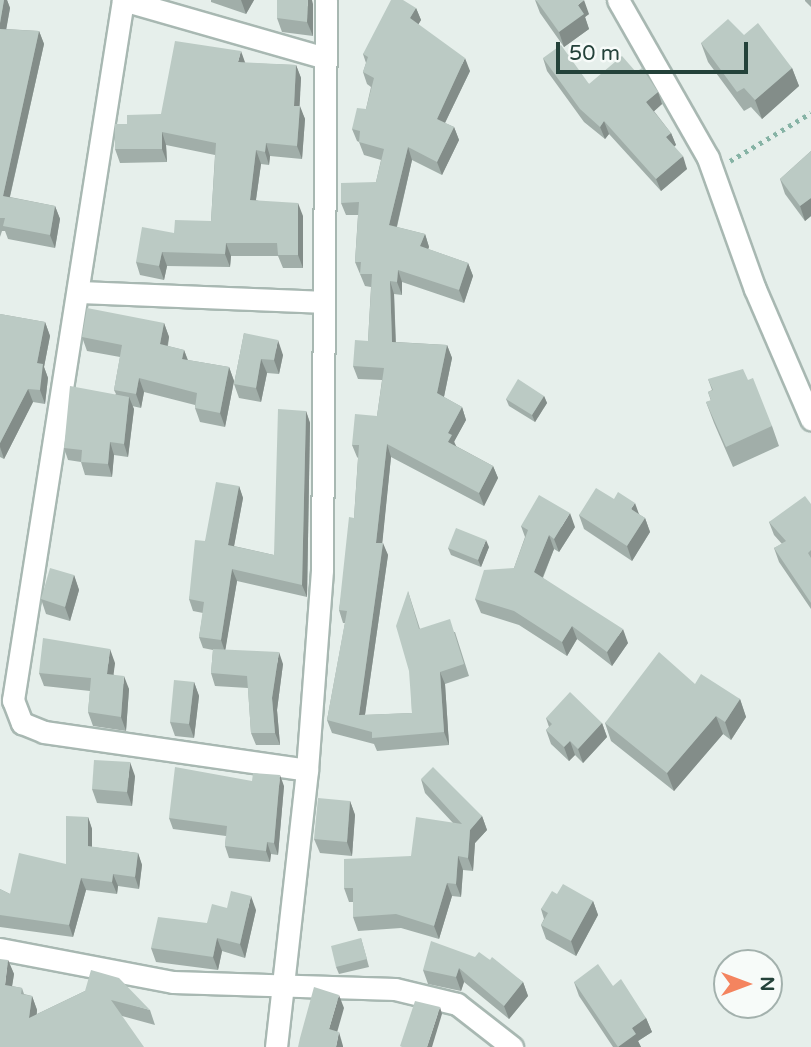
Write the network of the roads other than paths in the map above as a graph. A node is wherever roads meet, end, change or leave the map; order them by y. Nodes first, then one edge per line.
1 (123, 0) edge
2 (326, 0) edge
3 (618, 0) edge
4 (325, 58) junction
5 (78, 292) junction
6 (322, 302) junction
7 (811, 419) edge
8 (307, 770) junction
9 (0, 949) edge
10 (283, 989) junction
11 (276, 1047) edge
12 (512, 1047) edge

1 - 4 street
1 - 5 street
2 - 4 street
3 - 7 street
4 - 6 street
5 - 6 street
5 - 8 street
6 - 8 street
8 - 10 street
9 - 10 street
10 - 11 street
10 - 12 street

